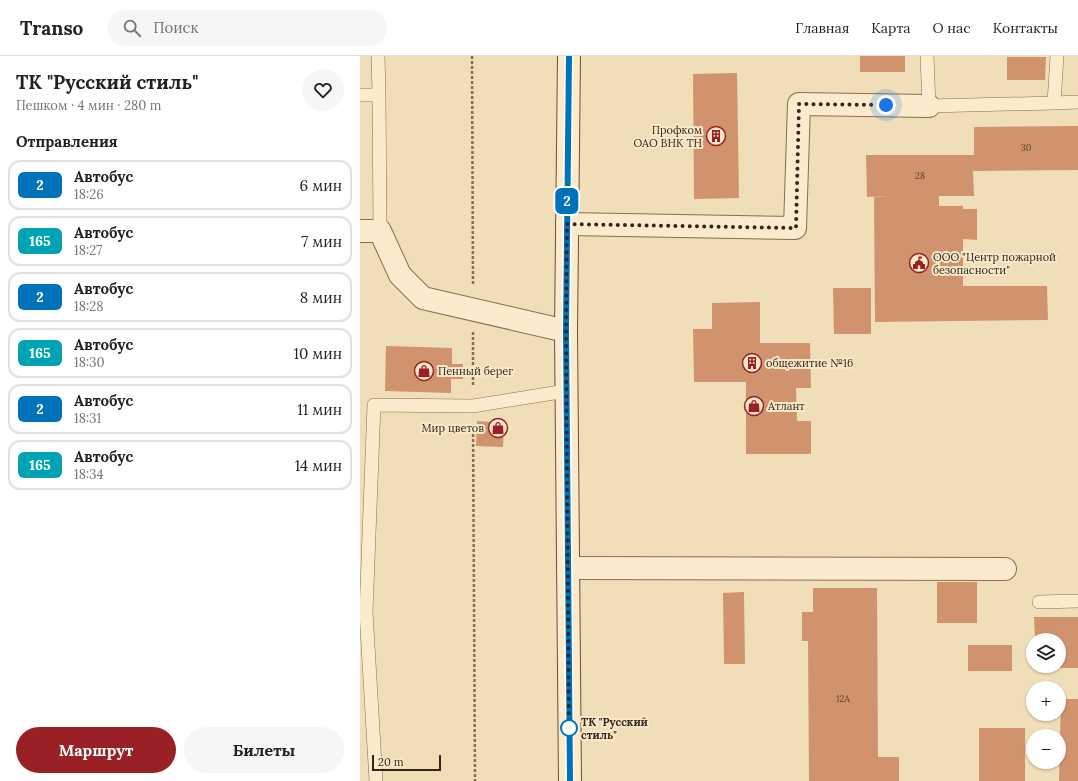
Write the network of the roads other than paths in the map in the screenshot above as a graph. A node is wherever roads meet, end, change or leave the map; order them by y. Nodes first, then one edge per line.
1 (378, 56) edge
2 (569, 56) edge
3 (927, 56) edge
4 (1057, 56) edge
5 (360, 95) edge
6 (379, 95) junction
7 (1078, 102) edge
8 (1054, 103) junction
9 (929, 106) junction
10 (567, 224) junction
11 (370, 231) edge
12 (566, 331) junction
13 (566, 391) junction
14 (568, 568) junction
15 (1005, 569) dead end
16 (1078, 601) edge
17 (1039, 602) dead end
18 (363, 612) edge
19 (376, 781) edge
20 (570, 781) edge

1 - 6 lane
2 - 10 street
3 - 9 lane
4 - 8 lane
5 - 6 lane
6 - 11 lane
7 - 8 lane
8 - 9 lane
9 - 10 street
10 - 12 street
11 - 12 street
12 - 13 street
13 - 14 street
13 - 18 lane
14 - 15 street
14 - 20 street
16 - 17 lane
18 - 19 lane

